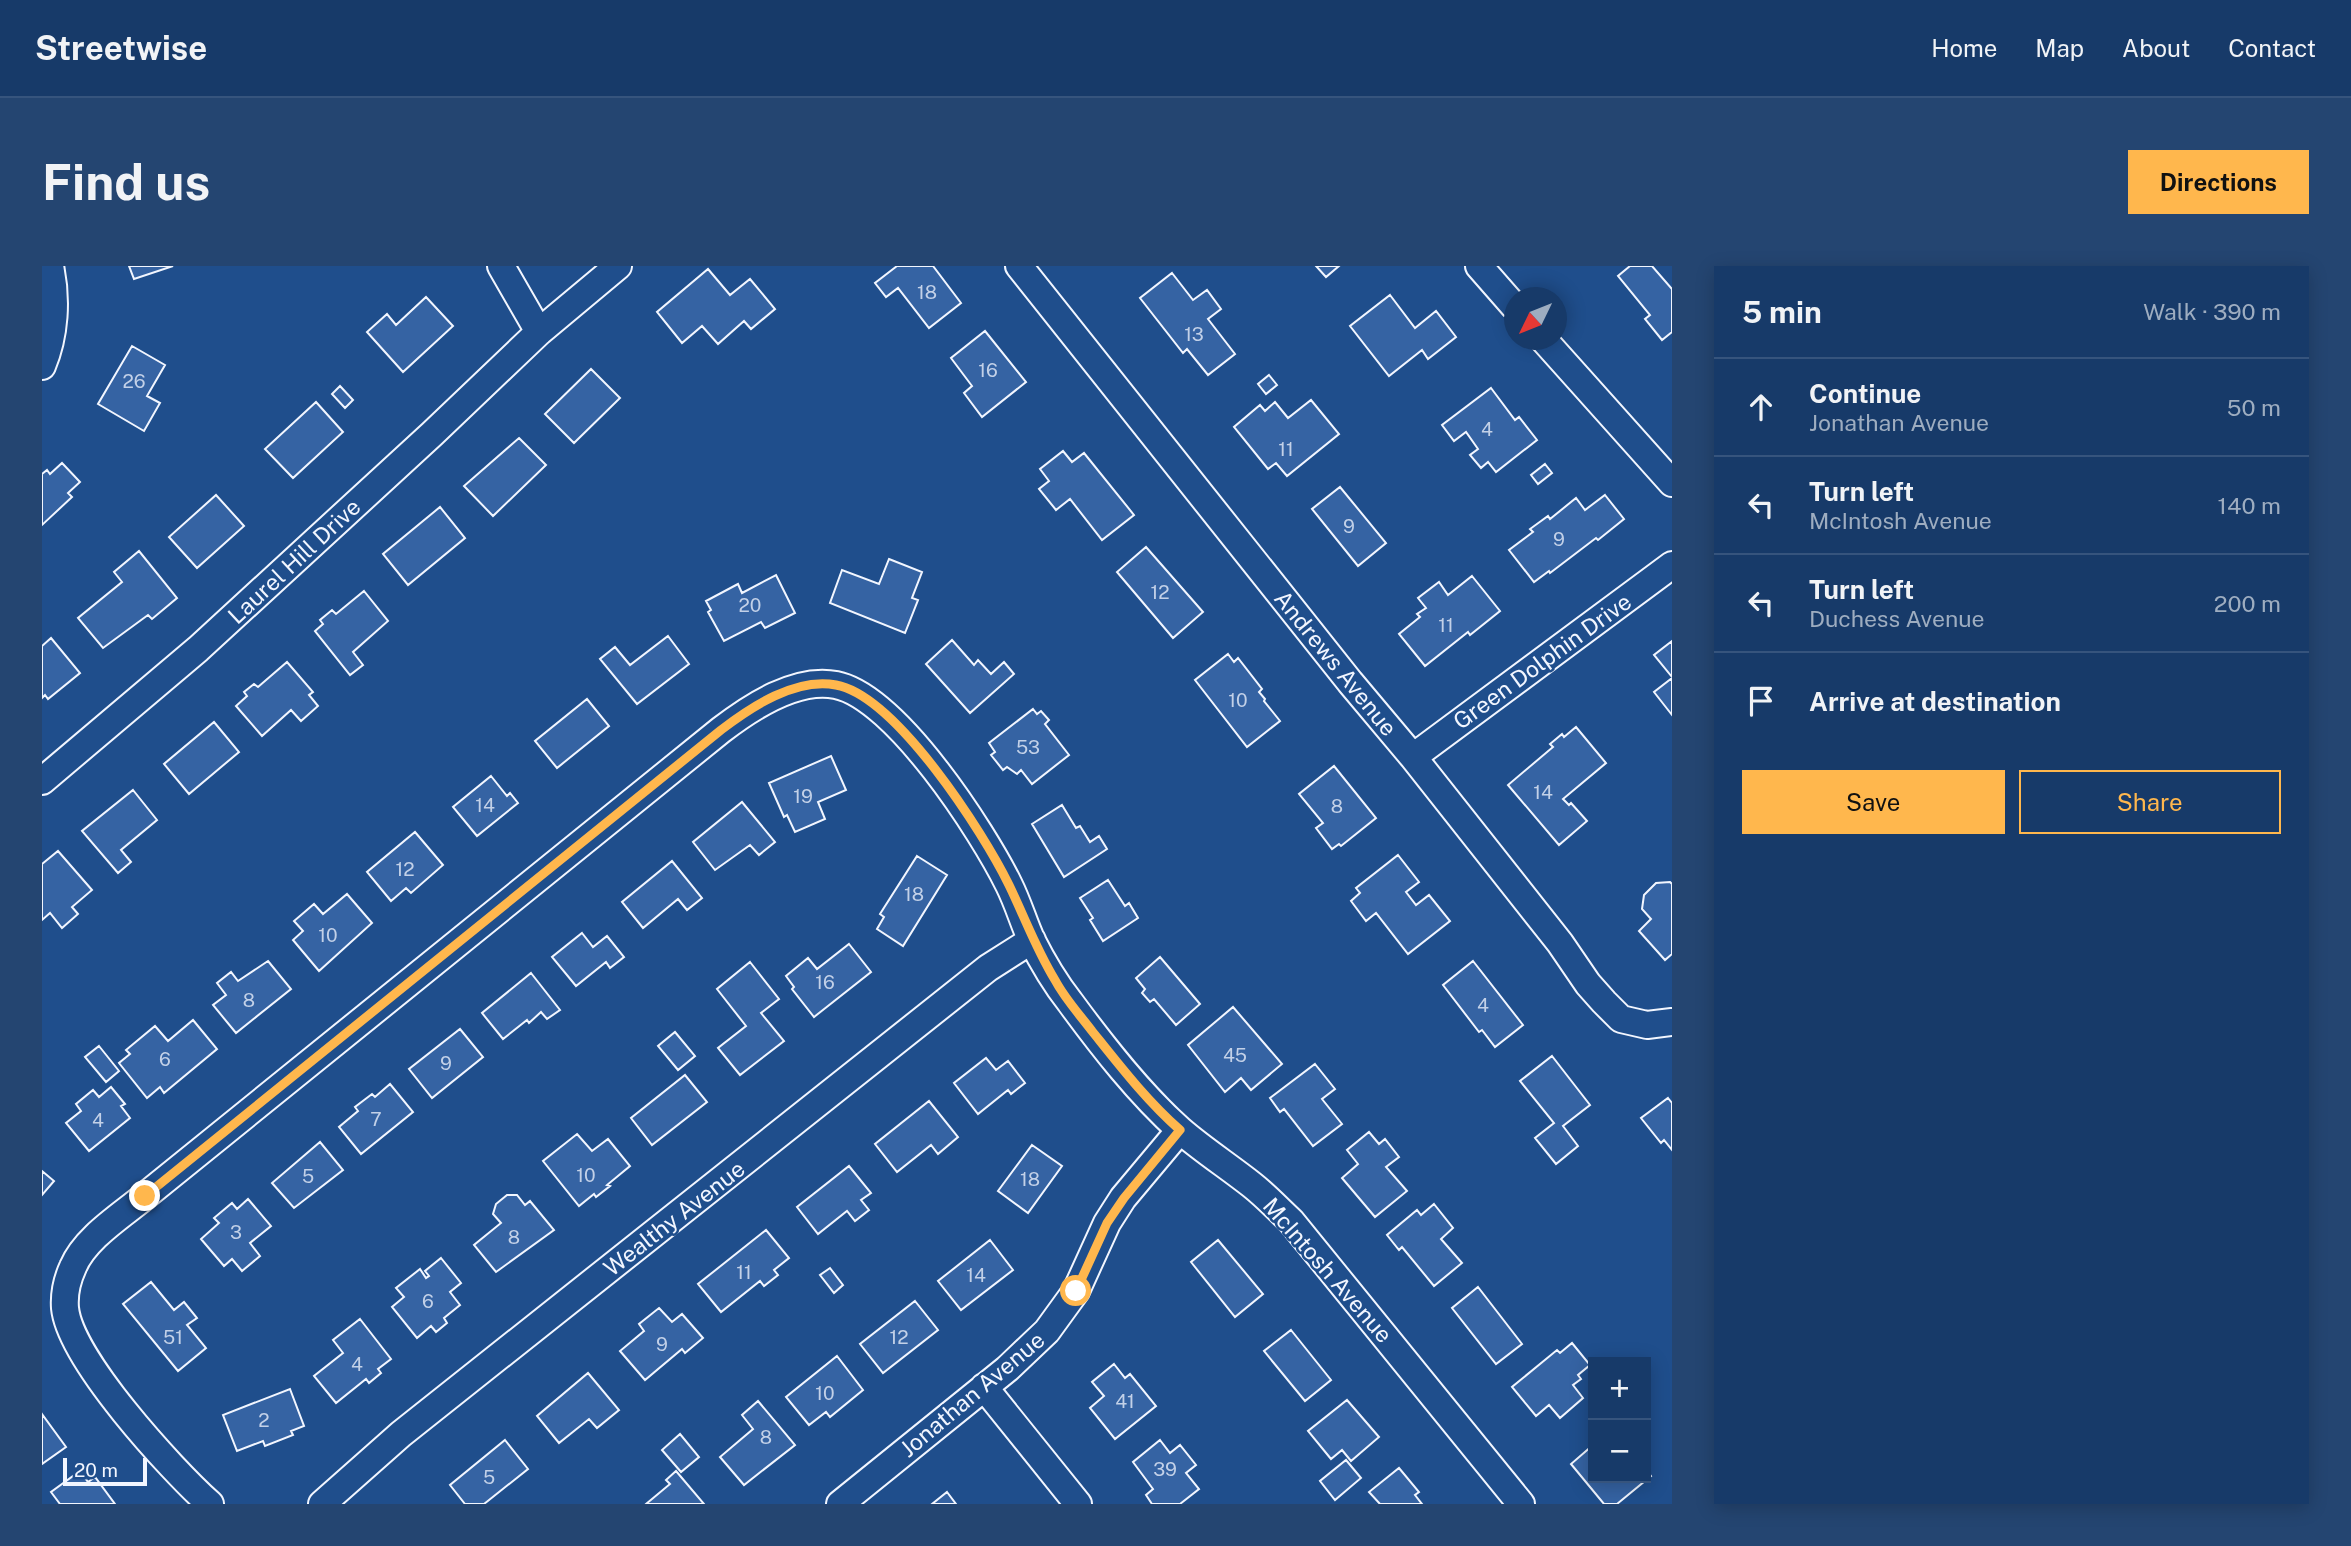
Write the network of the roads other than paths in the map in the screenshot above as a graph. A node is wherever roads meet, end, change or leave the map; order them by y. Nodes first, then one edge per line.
1 (50, 266) edge
2 (501, 266) edge
3 (618, 266) edge
4 (1019, 266) edge
5 (1479, 266) edge
6 (1504, 295) edge
7 (539, 332) junction
8 (1553, 350) edge
9 (42, 366) edge
10 (1672, 483) edge
11 (1672, 565) edge
12 (1413, 757) junction
13 (42, 781) edge
14 (1032, 940) junction
15 (1672, 1022) edge
16 (1180, 1130) junction
17 (984, 1387) junction
18 (210, 1504) edge
19 (322, 1504) edge
20 (840, 1504) edge
21 (1079, 1504) edge
22 (1521, 1504) edge

1 - 9 street
2 - 7 street
3 - 7 street, Laurel Hill Drive
4 - 12 street, Andrews Avenue
5 - 6 street
7 - 13 street, Laurel Hill Drive
8 - 10 street
11 - 12 street, Green Dolphin Drive
12 - 15 street, Andrews Avenue
14 - 16 street, McIntosh Avenue
14 - 18 street, McIntosh Avenue
14 - 19 street, Wealthy Avenue
16 - 17 street, Jonathan Avenue
16 - 22 street, McIntosh Avenue
17 - 20 street, Jonathan Avenue
17 - 21 street

